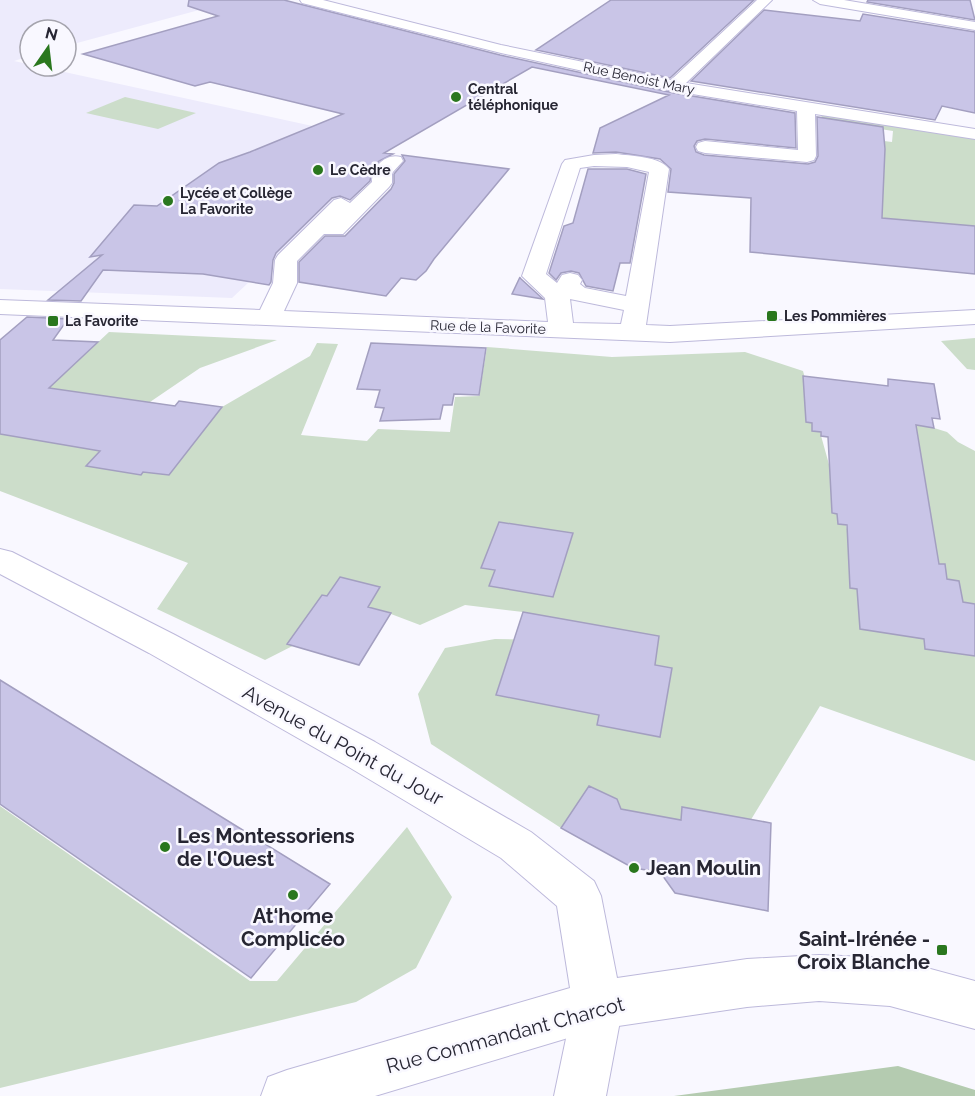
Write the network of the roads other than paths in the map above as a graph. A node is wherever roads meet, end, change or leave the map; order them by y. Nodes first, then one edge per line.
1 (307, 0) edge
2 (765, 0) edge
3 (820, 0) edge
4 (975, 26) edge
5 (674, 86) junction
6 (806, 108) junction
7 (975, 134) edge
8 (705, 147) dead end
9 (394, 161) dead end
10 (341, 204) dead end
11 (313, 231) junction
12 (570, 280) dead end
13 (637, 305) junction
14 (0, 307) edge
15 (975, 317) edge
16 (268, 318) junction
17 (560, 330) junction
18 (632, 333) junction
19 (0, 560) edge
20 (598, 1005) junction
21 (975, 1005) edge
22 (286, 1096) edge
23 (580, 1096) edge

1 - 5 street, Rue Benoist Mary
2 - 5 street
3 - 4 street
5 - 6 street, Rue Benoist Mary
6 - 7 street, Rue Benoist Mary
6 - 8 street
9 - 11 street
10 - 11 street
11 - 16 street
12 - 13 street
13 - 17 street
13 - 18 street
14 - 16 street, Rue de la Favorite
15 - 18 street, Rue de la Favorite
16 - 17 street, Rue de la Favorite
17 - 18 street, Rue de la Favorite
19 - 20 street, Avenue du Point du Jour
20 - 21 street, Rue Commandant Charcot
20 - 22 street, Rue Commandant Charcot
20 - 23 street

